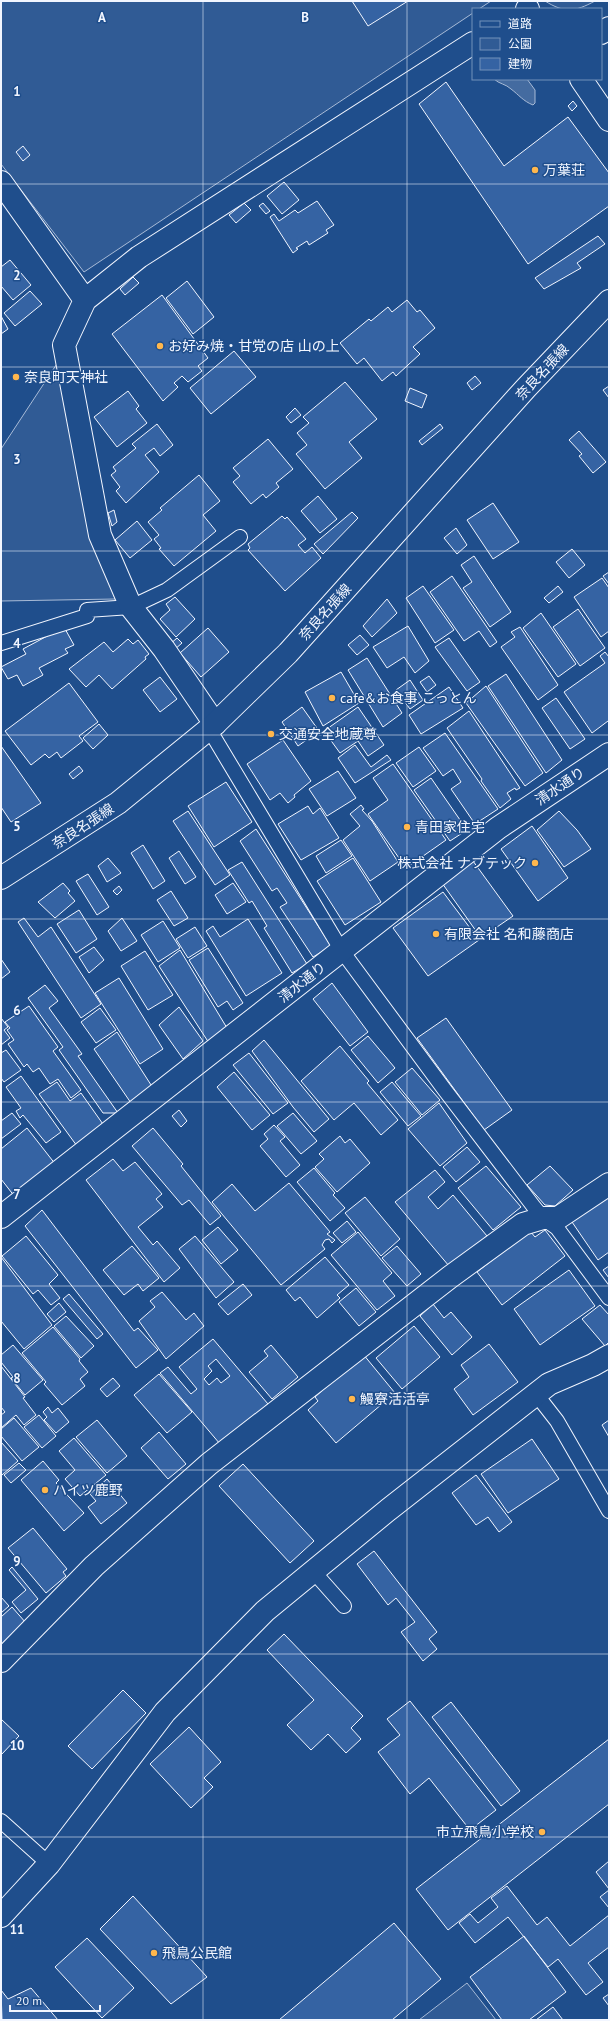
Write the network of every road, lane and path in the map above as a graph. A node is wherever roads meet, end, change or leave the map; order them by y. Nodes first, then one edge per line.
1 (472, 44) edge
2 (582, 80) edge
3 (609, 120) edge
4 (1, 182) edge
5 (85, 300) junction
6 (609, 301) edge
7 (240, 537) dead end
8 (131, 607) junction
9 (1, 643) edge
10 (212, 726) junction
11 (609, 754) edge
12 (1, 878) edge
13 (342, 951) junction
14 (609, 1184) edge
15 (1, 1217) edge
16 (543, 1218) junction
17 (609, 1298) edge
18 (609, 1356) edge
19 (536, 1394) junction
20 (609, 1510) edge
21 (313, 1571) junction
22 (344, 1606) dead end
23 (1, 1661) edge
24 (1, 1821) edge
25 (48, 1864) junction
26 (1, 1916) edge

1 - 5 street
2 - 3 street
4 - 5 street
5 - 8 street
6 - 10 street, 奈良名張線
7 - 8 lane
8 - 9 lane
8 - 10 street
10 - 12 street, 奈良名張線
10 - 13 lane
11 - 13 street, 清水通り
13 - 15 street, 清水通り
13 - 16 lane
14 - 16 street
16 - 17 lane
16 - 23 street
18 - 19 street
19 - 20 lane
19 - 21 street
21 - 22 lane
21 - 25 street
24 - 25 lane
25 - 26 street

